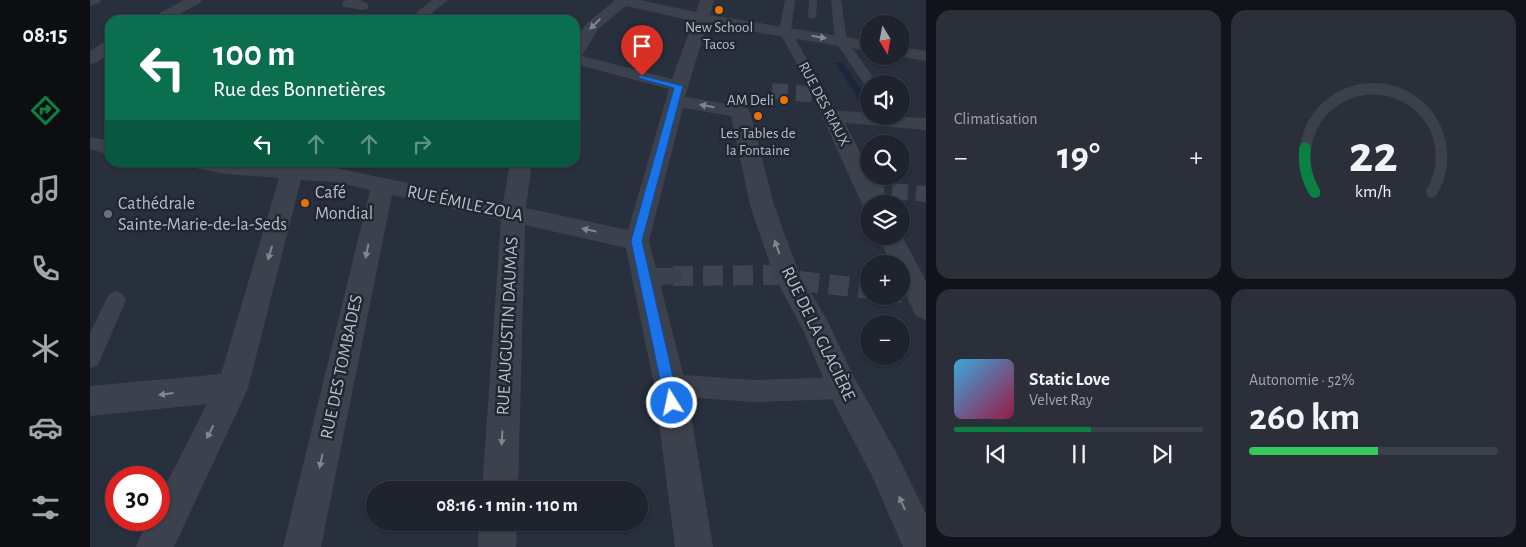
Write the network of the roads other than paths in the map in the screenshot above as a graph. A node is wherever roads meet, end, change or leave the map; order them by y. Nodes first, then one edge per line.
1 (94, 0) edge
2 (195, 0) edge
3 (441, 0) edge
4 (622, 0) edge
5 (790, 0) edge
6 (813, 0) edge
7 (836, 0) edge
8 (90, 2) edge
9 (359, 3) edge
10 (704, 9) edge
11 (167, 15) edge
12 (353, 15) edge
13 (427, 15) edge
14 (812, 17) dead end
15 (785, 31) junction
16 (841, 41) junction
17 (860, 44) edge
18 (580, 45) edge
19 (105, 48) edge
20 (910, 53) edge
21 (926, 56) edge
22 (90, 59) edge
23 (580, 61) edge
24 (866, 75) edge
25 (677, 93) junction
26 (832, 116) junction
27 (860, 117) edge
28 (910, 122) edge
29 (924, 126) edge
30 (90, 143) edge
31 (105, 147) edge
32 (226, 167) edge
33 (520, 167) edge
34 (294, 168) edge
35 (342, 169) edge
36 (382, 186) junction
37 (870, 195) edge
38 (513, 214) junction
39 (637, 241) junction
40 (894, 245) edge
41 (645, 276) junction
42 (673, 276) tunnel mouth
43 (916, 299) edge
44 (116, 300) dead end
45 (90, 358) edge
46 (670, 385) junction
47 (232, 388) junction
48 (844, 388) junction
49 (90, 400) edge
50 (500, 481) edge
51 (498, 531) edge
52 (155, 547) edge
53 (302, 547) edge
54 (497, 547) edge
55 (694, 547) edge
56 (922, 547) edge

1 - 8 street
2 - 11 street
3 - 13 street
4 - 10 street
4 -> 18 street
5 - 15 street
6 - 14 lane
7 - 16 street
9 - 12 street
10 - 15 street
10 - 25 street
15 -> 16 street
15 - 26 street, RUE DES RIAUX
16 - 17 street
16 - 24 street
19 - 22 street
20 - 21 street
23 - 25 street
25 - 39 street
48 -> 25 street, RUE DE LA GLACIÈRE
26 - 27 street
26 - 37 street, RUE DES RIAUX
28 - 29 street
30 - 31 street
32 - 34 street, RUE ÉMILE ZOLA
33 - 38 street, RUE AUGUSTIN DAUMAS
34 - 35 street, RUE ÉMILE ZOLA
34 -> 47 street
35 - 36 street, RUE ÉMILE ZOLA
36 - 38 street, RUE ÉMILE ZOLA
36 -> 53 street, RUE DES TOMBADES
39 -> 38 street, RUE ÉMILE ZOLA
38 -> 50 street, RUE AUGUSTIN DAUMAS
39 - 41 street
40 - 43 street
41 - 42 street
41 - 46 street
44 - 45 street
46 - 48 street
46 - 55 street
47 -> 49 street
47 -> 52 street
56 -> 48 street, RUE DE LA GLACIÈRE
51 - 54 street

